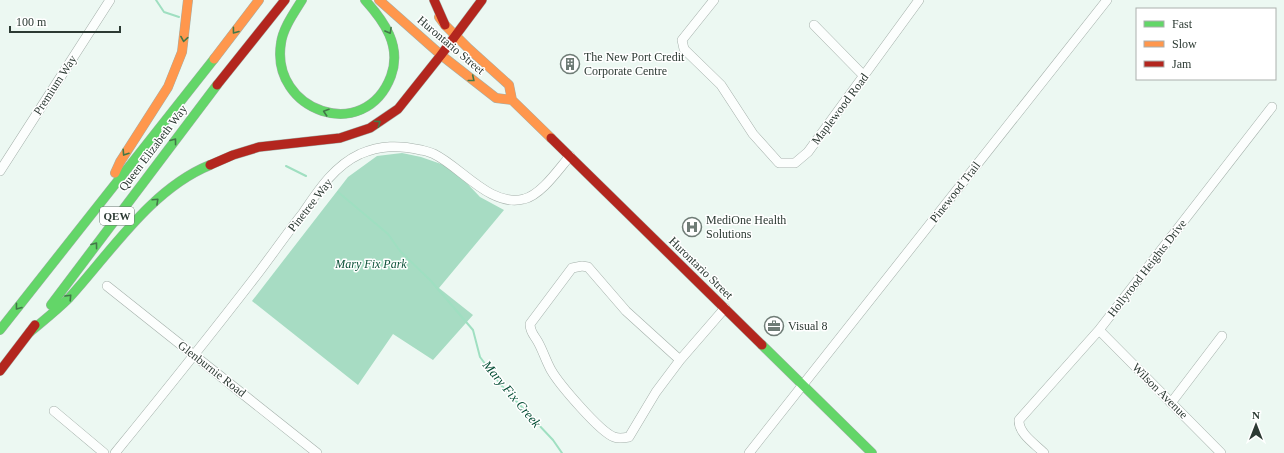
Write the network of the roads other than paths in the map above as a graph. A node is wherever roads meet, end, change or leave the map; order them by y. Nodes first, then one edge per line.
1 (110, 0) edge
2 (188, 0) edge
3 (259, 0) edge
4 (285, 0) edge
5 (302, 0) edge
6 (365, 0) edge
7 (379, 0) edge
8 (427, 0) edge
9 (434, 0) edge
10 (482, 0) edge
11 (714, 0) edge
12 (919, 0) edge
13 (1107, 0) edge
14 (445, 25) junction
15 (814, 25) dead end
16 (456, 36) junction
17 (441, 55) junction
18 (864, 76) junction
19 (512, 100) junction
20 (1272, 107) dead end
21 (570, 156) junction
22 (0, 171) edge
23 (103, 200) junction
24 (106, 286) dead end
25 (725, 308) junction
26 (0, 330) edge
27 (1099, 330) junction
28 (30, 332) junction
29 (1222, 336) dead end
30 (195, 356) junction
31 (680, 360) junction
32 (0, 371) edge
33 (803, 384) junction
34 (1171, 403) junction
35 (54, 411) dead end
36 (104, 453) edge
37 (116, 453) edge
38 (317, 453) edge
39 (749, 453) edge
40 (872, 453) edge
41 (1044, 453) edge
42 (1221, 453) edge

1 - 22 street, Premium Way
2 -> 23 main road
3 -> 23 main road, Queen Elizabeth Way / QEW
28 -> 4 main road, Queen Elizabeth Way / QEW
6 -> 5 main road
7 - 17 main road, Hurontario Street
8 - 14 main road, Hurontario Street
9 - 14 main road
10 - 16 main road
11 - 18 street, Maplewood Road
12 - 18 street, Maplewood Road
13 - 33 street, Pinewood Trail
14 - 16 main road, Hurontario Street
15 - 18 street
16 - 17 main road
16 - 19 main road, Hurontario Street
17 -> 19 main road, Hurontario Street
28 -> 17 main road
19 - 21 main road, Hurontario Street
20 - 27 street, Hollyrood Heights Drive
21 - 25 main road, Hurontario Street
21 - 30 street, Pinetree Way
23 -> 26 main road, Queen Elizabeth Way / QEW
24 - 30 street, Glenburnie Road
25 - 31 street
25 - 33 main road, Hurontario Street
27 - 34 street, Wilson Avenue
27 - 41 street, Hollyrood Heights Drive
28 - 32 main road, Queen Elizabeth Way / QEW
29 - 34 street
30 - 37 street, Pinetree Way
30 - 38 street, Glenburnie Road
31 - 31 street
33 - 39 street, Pinewood Trail
33 - 40 main road, Hurontario Street
34 - 42 street, Wilson Avenue
35 - 36 street

